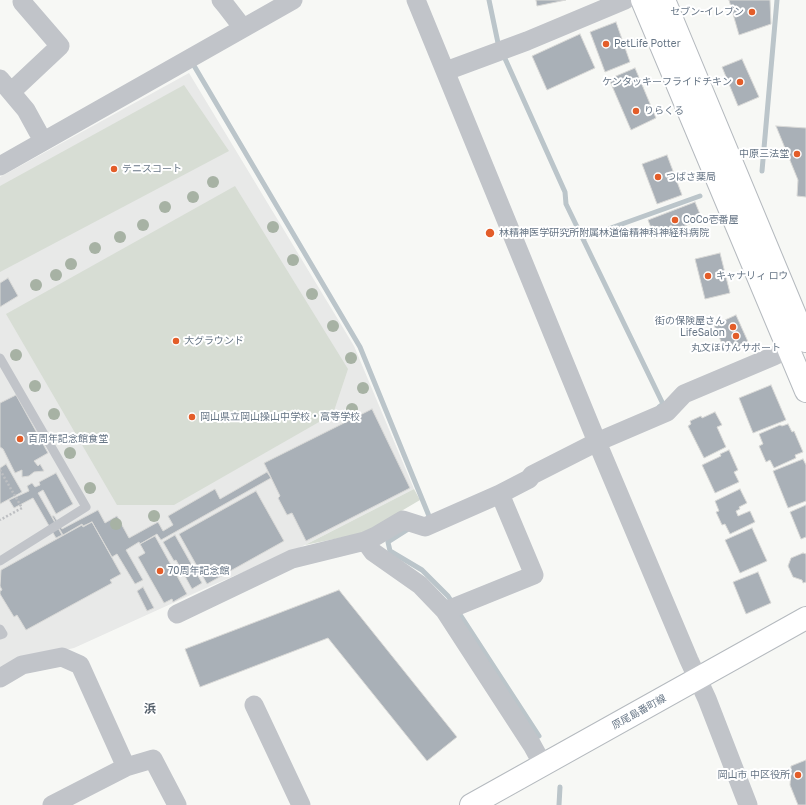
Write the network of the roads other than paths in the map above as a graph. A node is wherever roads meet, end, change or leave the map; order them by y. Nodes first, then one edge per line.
1 (221, 0) edge
2 (293, 0) edge
3 (416, 0) edge
4 (624, 0) edge
5 (642, 0) edge
6 (664, 0) edge
7 (22, 2) dead end
8 (242, 28) junction
9 (446, 71) junction
10 (6, 86) edge
11 (43, 141) junction
12 (5, 163) edge
13 (802, 343) edge
14 (0, 358) edge
15 (806, 391) edge
16 (597, 442) junction
17 (500, 494) junction
18 (365, 541) junction
19 (0, 561) edge
20 (452, 608) junction
21 (177, 614) dead end
22 (806, 618) edge
23 (0, 629) edge
24 (0, 635) edge
25 (0, 678) edge
26 (698, 679) junction
27 (254, 705) dead end
28 (543, 765) junction
29 (126, 767) junction
30 (52, 805) edge
31 (177, 805) edge
32 (301, 805) edge
33 (471, 805) edge
34 (748, 805) edge

1 - 8 street
2 - 8 street
3 - 9 street
4 - 9 street
5 - 13 street
6 - 13 street
7 - 10 street
8 - 11 street
9 - 16 street
10 - 11 street
11 - 12 street
13 - 15 street
13 - 16 street
14 - 19 lane
16 - 17 street
16 - 26 street
17 - 18 street
17 - 20 street
18 - 20 street
18 - 21 street
20 - 28 street
22 - 26 street, 原尾島番町線
23 - 24 lane
25 - 29 street
26 - 28 street, 原尾島番町線
26 - 34 street
27 - 32 street
28 - 33 street, 原尾島番町線
29 - 30 street
29 - 31 street

